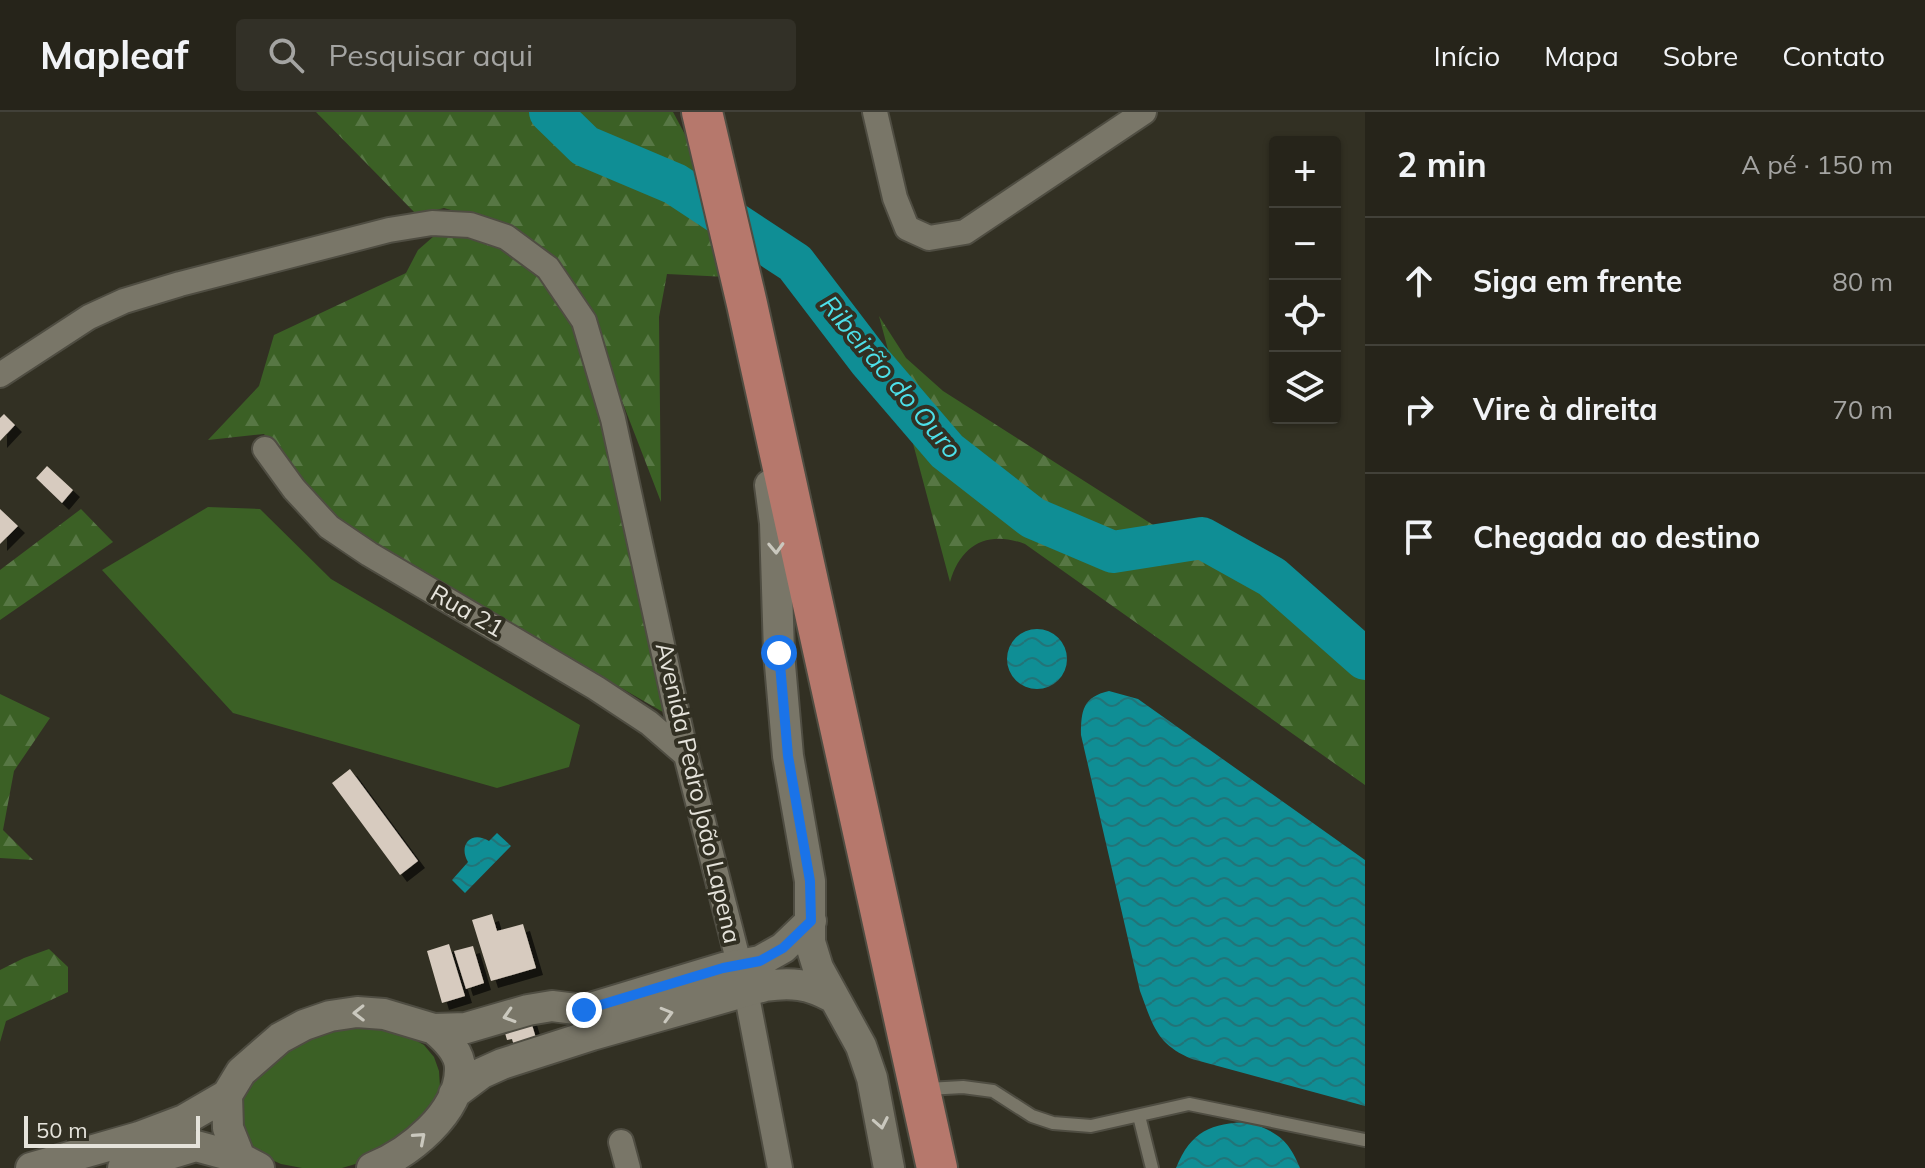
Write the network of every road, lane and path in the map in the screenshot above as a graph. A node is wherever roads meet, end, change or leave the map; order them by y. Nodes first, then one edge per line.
1 (702, 112) edge
2 (875, 112) edge
3 (1144, 112) edge
4 (745, 293) junction
5 (0, 375) edge
6 (265, 449) dead end
7 (686, 755) junction
8 (811, 921) junction
9 (742, 978) junction
10 (832, 997) junction
11 (588, 1023) junction
12 (434, 1029) junction
13 (920, 1090) junction
14 (454, 1094) junction
15 (227, 1095) junction
16 (1139, 1116) junction
17 (1365, 1140) edge
18 (621, 1142) dead end
19 (249, 1163) edge
20 (31, 1168) edge
21 (123, 1168) edge
22 (372, 1168) edge
23 (628, 1168) edge
24 (780, 1168) edge
25 (889, 1168) edge
26 (937, 1168) edge
27 (1152, 1168) edge

1 - 4 highway
2 - 3 street
4 -> 8 street
4 - 13 highway
5 - 7 street, Avenida Pedro João Lapena
6 - 7 street, Rua 21
7 - 9 street, Avenida Pedro João Lapena
8 - 9 street
8 - 10 street
9 - 10 street
9 - 11 street
9 - 24 street, Avenida Pedro João Lapena
10 -> 25 street
11 -> 12 street
11 - 14 street
12 - 14 street
12 -> 15 street
13 - 16 lane
13 - 26 highway
22 -> 14 street
15 - 19 street
15 - 20 street
16 - 17 lane
16 - 27 lane
18 - 23 street
19 - 21 street

